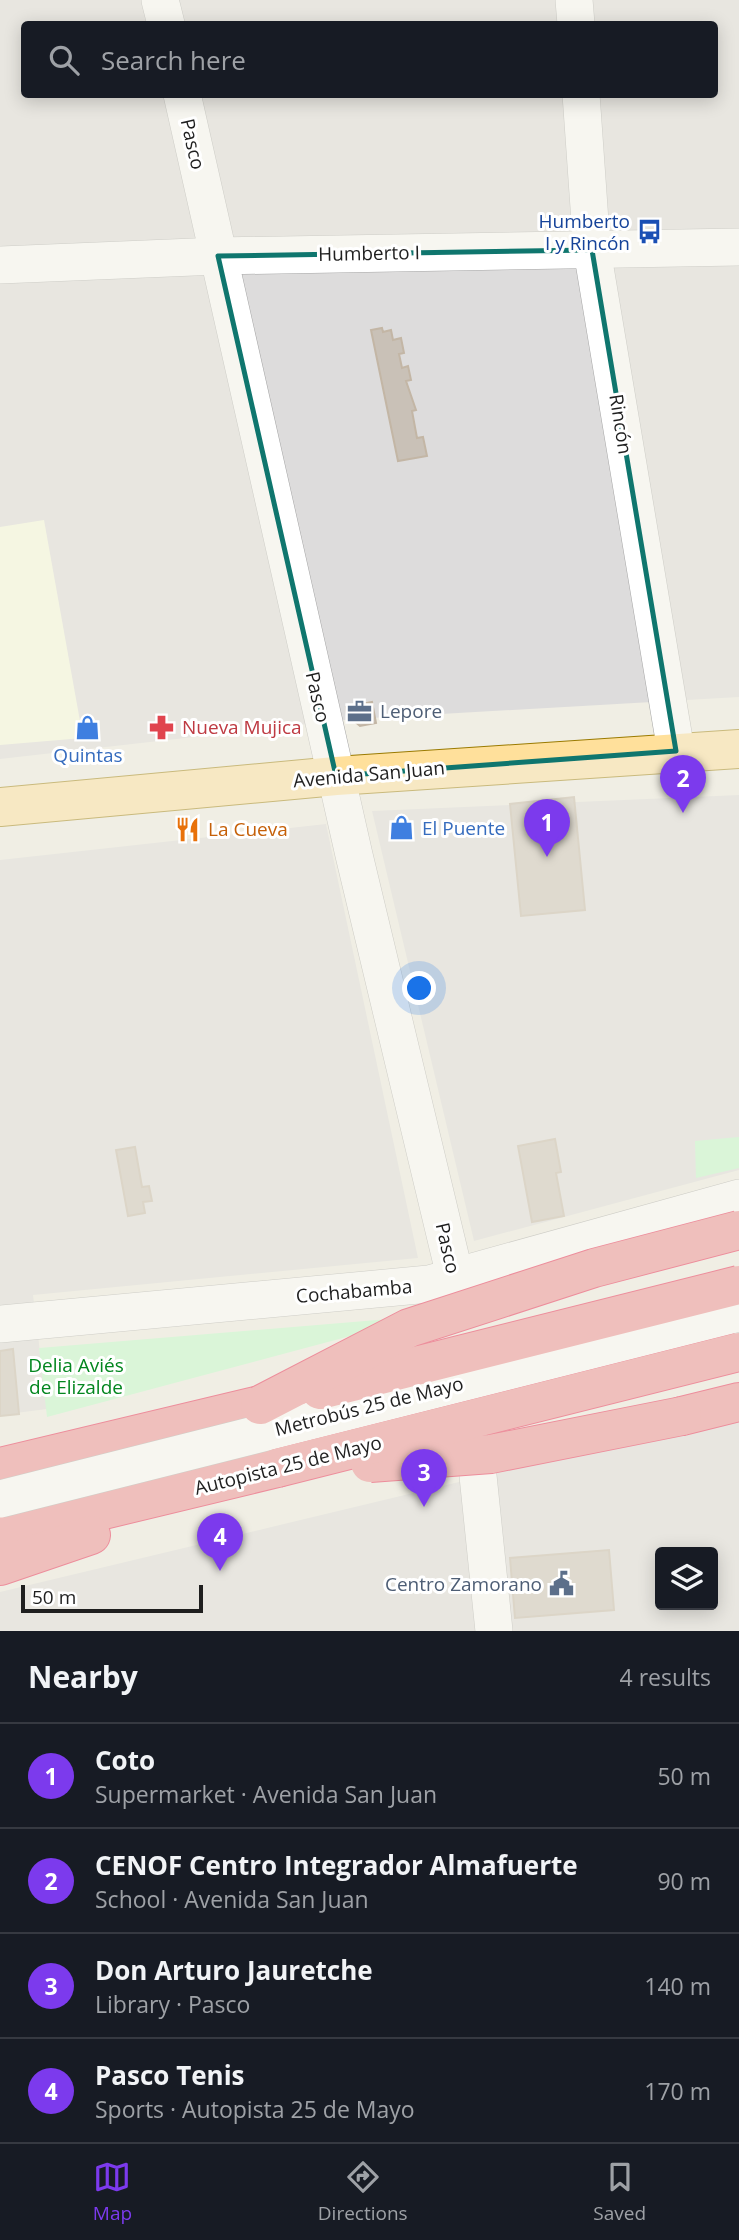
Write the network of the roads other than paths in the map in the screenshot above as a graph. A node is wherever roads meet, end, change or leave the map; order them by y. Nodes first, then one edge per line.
1 (160, 0) edge
2 (575, 0) edge
3 (165, 21) edge
4 (576, 21) edge
5 (183, 98) edge
6 (581, 98) edge
7 (739, 247) edge
8 (592, 250) junction
9 (218, 256) junction
10 (0, 265) edge
11 (739, 749) edge
12 (676, 751) junction
13 (336, 776) junction
14 (0, 807) edge
15 (739, 1198) edge
16 (739, 1230) edge
17 (739, 1285) edge
18 (456, 1287) junction
19 (739, 1313) edge
20 (0, 1324) edge
21 (739, 1352) edge
22 (739, 1402) edge
23 (260, 1405) junction
24 (188, 1422) junction
25 (0, 1442) edge
26 (477, 1466) dead end
27 (0, 1467) edge
28 (277, 1468) junction
29 (206, 1485) junction
30 (0, 1499) edge
31 (0, 1535) edge
32 (0, 1566) edge
33 (494, 1631) edge

1 - 3 street
2 - 4 street
5 - 9 street, Pasco
6 - 8 street, Rincón
7 - 8 street, Humberto I
8 - 9 street, Humberto I
8 - 12 street, Rincón
9 - 10 street, Humberto I
9 - 13 street, Pasco
11 - 12 main road, Avenida San Juan
12 - 13 main road, Avenida San Juan
13 - 14 main road, Avenida San Juan
13 - 18 street, Pasco
15 - 18 street, Cochabamba
16 - 23 highway, bridge
17 - 23 highway, bridge
18 - 20 street, Cochabamba
19 - 30 street, Metrobús 25 de Mayo, bridge
21 - 28 highway, Autopista 25 de Mayo, bridge
22 - 28 highway, bridge
23 - 24 highway
24 - 25 highway
24 - 27 highway
26 - 33 street
28 - 29 highway, Autopista 25 de Mayo
29 - 31 highway, Autopista 25 de Mayo
29 - 32 highway

